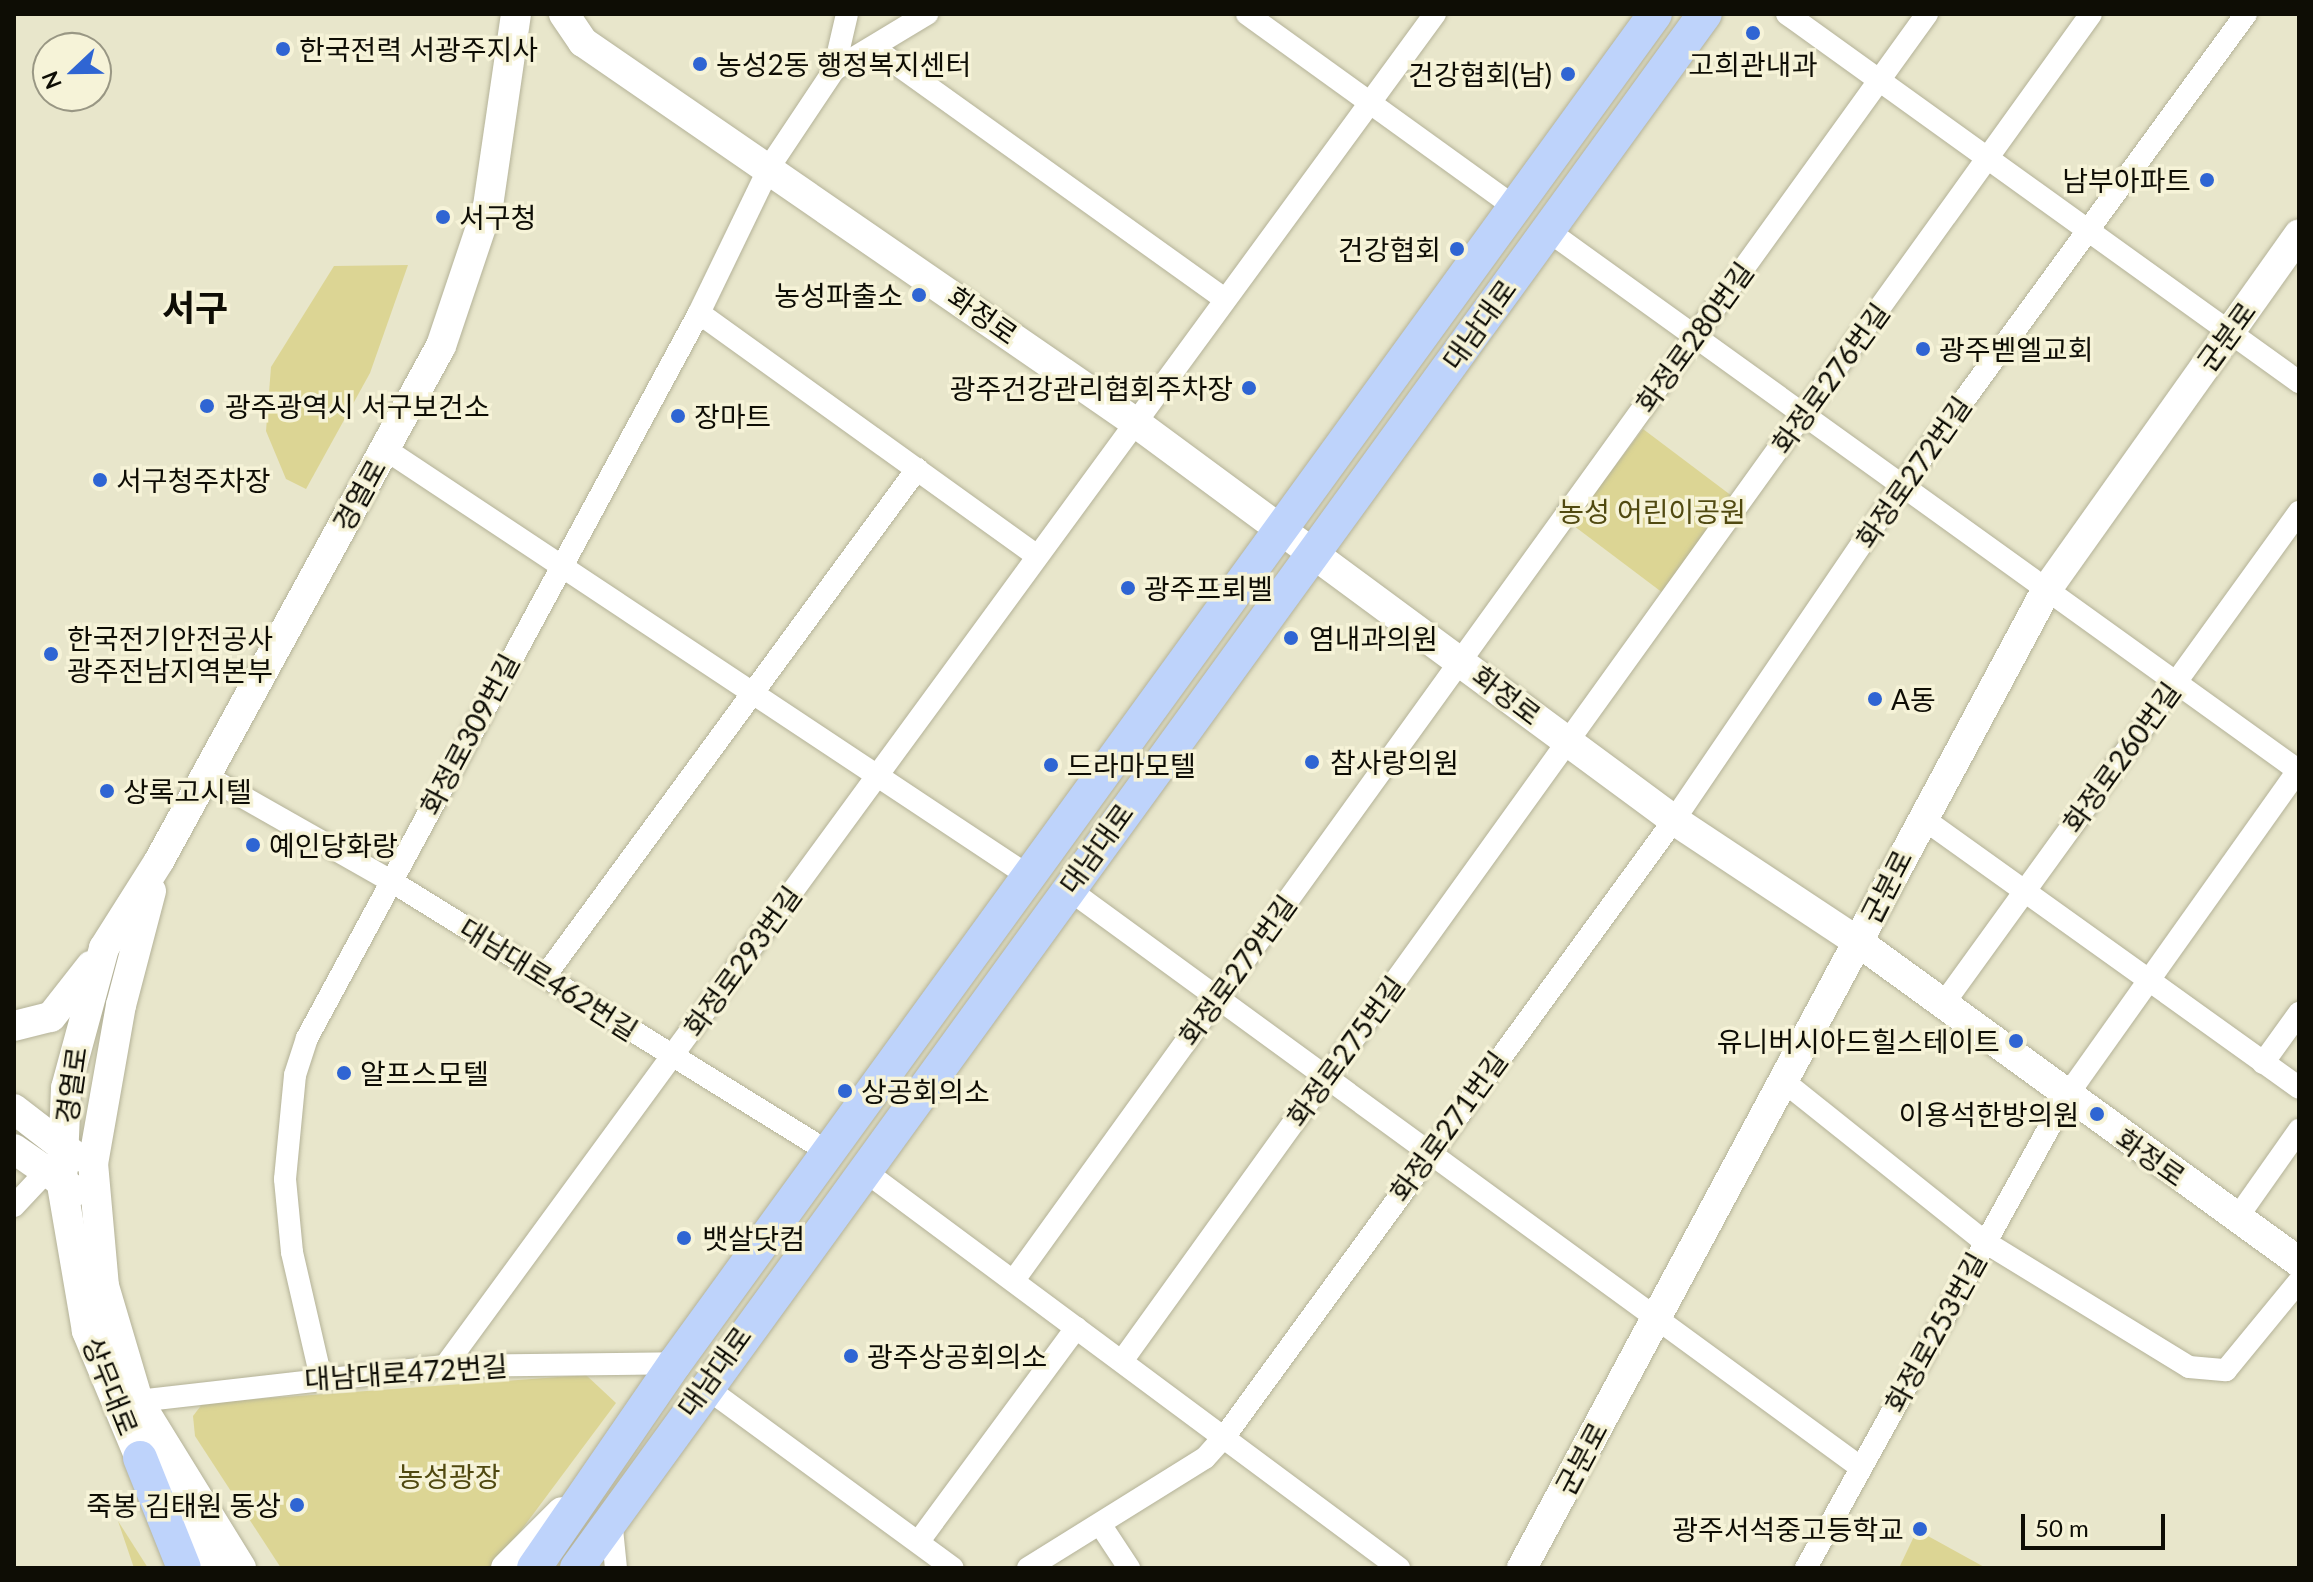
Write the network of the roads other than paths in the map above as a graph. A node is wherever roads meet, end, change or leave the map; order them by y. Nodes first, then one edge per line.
1 (516, 14) edge
2 (564, 14) edge
3 (847, 14) edge
4 (927, 14) edge
5 (1248, 14) edge
6 (1435, 14) edge
7 (1655, 14) edge
8 (1705, 14) edge
9 (1787, 14) edge
10 (1927, 14) edge
11 (2091, 14) edge
12 (2246, 14) edge
13 (874, 48) junction
14 (834, 70) junction
15 (1879, 80) junction
16 (1370, 102) junction
17 (1988, 157) junction
18 (770, 166) junction
19 (1515, 207) junction
20 (1547, 230) junction
21 (2090, 230) junction
22 (2299, 234) edge
23 (1223, 298) junction
24 (699, 313) junction
25 (2230, 330) junction
26 (1695, 335) junction
27 (2299, 382) edge
28 (1803, 414) junction
29 (1132, 420) junction
30 (385, 449) junction
31 (917, 469) junction
32 (1902, 485) junction
33 (2299, 512) edge
34 (1282, 530) junction
35 (1313, 552) junction
36 (1035, 554) junction
37 (561, 566) junction
38 (2047, 589) junction
39 (1461, 661) junction
40 (2176, 682) junction
41 (753, 693) junction
42 (1571, 744) junction
43 (2299, 770) edge
44 (206, 776) junction
45 (876, 777) junction
46 (1921, 817) junction
47 (1674, 820) junction
48 (159, 861) junction
49 (1030, 877) junction
50 (391, 881) junction
51 (1067, 888) junction
52 (2025, 891) junction
53 (1857, 941) junction
54 (104, 948) junction
55 (545, 976) junction
56 (2148, 979) junction
57 (1217, 998) junction
58 (1944, 1003) junction
59 (2299, 1013) edge
60 (14, 1026) edge
61 (673, 1056) junction
62 (2263, 1063) junction
63 (1326, 1077) junction
64 (1782, 1080) junction
65 (2299, 1088) edge
66 (2066, 1097) junction
67 (14, 1109) edge
68 (2299, 1130) edge
69 (14, 1149) edge
70 (1428, 1151) junction
71 (830, 1153) junction
72 (93, 1163) junction
73 (862, 1169) junction
74 (56, 1170) junction
75 (93, 1201) junction
76 (14, 1206) edge
77 (2237, 1218) junction
78 (1985, 1242) junction
79 (2299, 1262) edge
80 (1014, 1280) junction
81 (2299, 1281) edge
82 (1654, 1321) junction
83 (1076, 1328) junction
84 (1122, 1361) junction
85 (675, 1363) junction
86 (445, 1366) junction
87 (321, 1378) junction
88 (704, 1386) junction
89 (138, 1401) junction
90 (1225, 1436) junction
91 (140, 1458) junction
92 (1860, 1467) junction
93 (596, 1504) junction
94 (1100, 1524) junction
95 (919, 1541) junction
96 (184, 1568) edge
97 (213, 1568) edge
98 (241, 1568) edge
99 (262, 1568) edge
100 (506, 1568) edge
101 (534, 1568) edge
102 (577, 1568) edge
103 (616, 1568) edge
104 (953, 1568) edge
105 (1028, 1568) edge
106 (1129, 1568) edge
107 (1399, 1568) edge
108 (1522, 1568) edge
109 (1806, 1568) edge

1 - 30 street, 경열로
2 - 18 street, 화정로
3 - 14 street
4 - 13 street
5 - 16 street
6 - 16 street, 화정로293번길
7 - 19 main road, 대남대로
8 - 20 main road, 대남대로
9 - 15 street
10 - 15 street, 화정로280번길
11 - 17 street, 화정로276번길
12 - 21 street, 화정로272번길
13 - 14 street
13 - 23 street
14 - 18 street, 화정로309번길
15 - 17 street
15 - 26 street, 화정로280번길
16 - 19 street
16 - 23 street, 화정로293번길
17 - 21 street
17 - 28 street, 화정로276번길
18 - 24 street, 화정로309번길
18 - 29 street, 화정로
19 - 34 main road, 대남대로
20 - 26 street
20 - 35 main road, 대남대로
21 - 25 street
21 - 32 street, 화정로272번길
22 - 25 street, 군분로
23 - 29 street, 화정로293번길
24 - 31 street
24 - 37 street, 화정로309번길
25 - 27 street
25 - 38 street, 군분로
26 - 28 street
26 - 39 street, 화정로280번길
28 - 32 street
28 - 42 street, 화정로276번길
29 - 34 street, 화정로
29 - 36 street, 화정로293번길
30 - 37 street
30 - 44 street, 경열로
31 - 36 street
31 - 41 street
32 - 38 street
32 - 47 street, 화정로272번길
33 - 40 street, 화정로260번길
34 - 35 street, 화정로
34 - 49 main road, 대남대로
35 - 39 street, 화정로
35 - 51 main road, 대남대로
36 - 45 street, 화정로293번길
37 - 41 street
37 - 50 street, 화정로309번길
38 - 40 street
38 - 46 street, 군분로
39 - 42 street, 화정로
39 - 57 street, 화정로279번길
40 - 43 street
40 - 52 street, 화정로260번길
41 - 45 street
41 - 55 street
42 - 47 street, 화정로
42 - 63 street, 화정로275번길
43 - 56 street, 화정로253번길
44 - 48 street, 경열로
44 - 50 street, 대남대로462번길
45 - 49 street
45 - 61 street, 화정로293번길
46 - 52 street
46 - 53 street, 군분로
47 - 53 street, 화정로
47 - 70 street, 화정로271번길
48 - 54 street, 경열로
48 - 72 street, 경열로
49 - 71 main road, 대남대로
50 - 55 street, 대남대로462번길
50 - 87 street, 화정로309번길
51 - 57 street
51 - 73 main road, 대남대로
52 - 56 street
52 - 58 street, 화정로260번길
53 - 58 street, 화정로
53 - 64 street, 군분로
54 - 60 street
54 - 74 street, 경열로
55 - 61 street, 대남대로462번길
56 - 62 street
56 - 66 street, 화정로253번길
57 - 63 street
57 - 80 street, 화정로279번길
58 - 66 street, 화정로
59 - 62 street
61 - 71 street, 대남대로462번길
61 - 86 street, 화정로293번길
62 - 65 street
63 - 70 street
63 - 84 street, 화정로275번길
64 - 78 street
64 - 82 street, 군분로
66 - 77 street, 화정로
66 - 78 street, 화정로253번길
67 - 74 street
68 - 77 street
69 - 74 street
70 - 82 street
70 - 90 street, 화정로271번길
71 - 85 main road, 대남대로
72 - 74 street
72 - 75 street, 상무대로
73 - 80 street
73 - 88 main road, 대남대로
74 - 75 street
74 - 76 street
74 - 91 street, 상무대로
75 - 89 street, 상무대로
77 - 79 street, 화정로
78 - 81 street
78 - 92 street, 화정로253번길
80 - 83 street
82 - 92 street
82 - 108 street, 군분로
83 - 84 street
83 - 95 street
84 - 90 street
85 - 86 street, 대남대로472번길
85 - 93 main road, 대남대로
86 - 87 street, 대남대로472번길
87 - 89 street, 대남대로472번길
88 - 93 main road, 대남대로
88 - 95 street
89 - 98 street, 상무대로
89 - 99 street, 상무대로
90 - 94 street, 화정로271번길
90 - 107 street
91 - 96 main road
91 - 97 street, 상무대로
92 - 109 street, 화정로253번길
93 - 100 street
93 - 101 main road, 대남대로
93 - 102 main road, 대남대로
93 - 103 street
94 - 105 street, 화정로271번길
94 - 106 street
95 - 104 street

